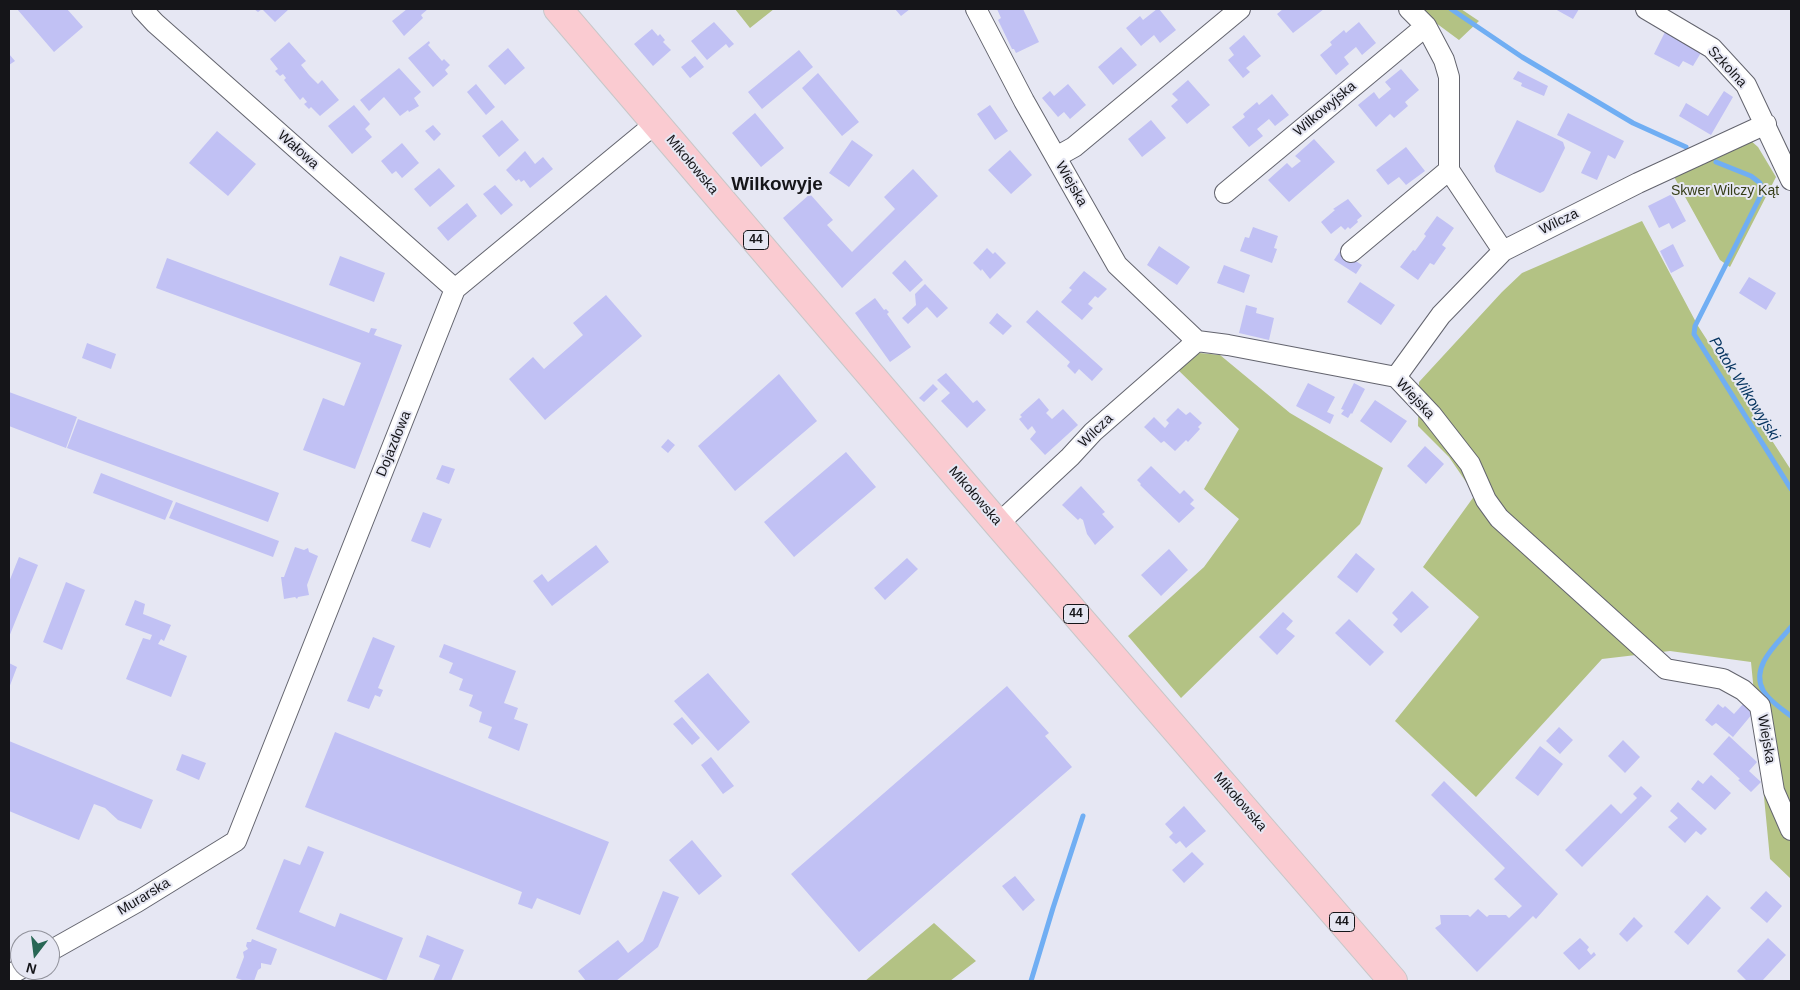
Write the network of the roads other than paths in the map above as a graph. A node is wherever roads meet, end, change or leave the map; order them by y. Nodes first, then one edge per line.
1 (142, 9) edge
2 (558, 9) edge
3 (976, 9) edge
4 (1240, 9) edge
5 (1409, 9) edge
6 (1646, 9) edge
7 (1426, 26) junction
8 (656, 122) junction
9 (1766, 124) junction
10 (1056, 157) junction
11 (1449, 170) junction
12 (1791, 180) edge
13 (1225, 193) dead end
14 (1503, 251) junction
15 (1351, 252) dead end
16 (455, 289) junction
17 (1197, 341) junction
18 (1396, 377) junction
19 (998, 524) junction
20 (1791, 830) edge
21 (236, 841) joint
22 (60, 946) edge
23 (1393, 981) edge

1 - 16 street, Wałowa
2 - 8 main road, Mikołowska / 44
3 - 10 street, Wiejska
4 - 10 street
5 - 7 street
6 - 9 street, Szkolna
7 - 11 street
7 - 13 street, Wilkowyjska
8 - 16 street, Dojazdowa
8 - 19 main road, Mikołowska / 44
9 - 12 street, Szkolna
9 - 14 street, Wilcza
10 - 17 street, Wiejska
11 - 14 street
11 - 15 street
14 - 18 street, Wilcza
16 - 21 street, Dojazdowa
17 - 18 street, Wiejska
17 - 19 street, Wilcza
18 - 20 street, Wiejska
19 - 23 main road, Mikołowska / 44
21 - 22 street, Murarska

